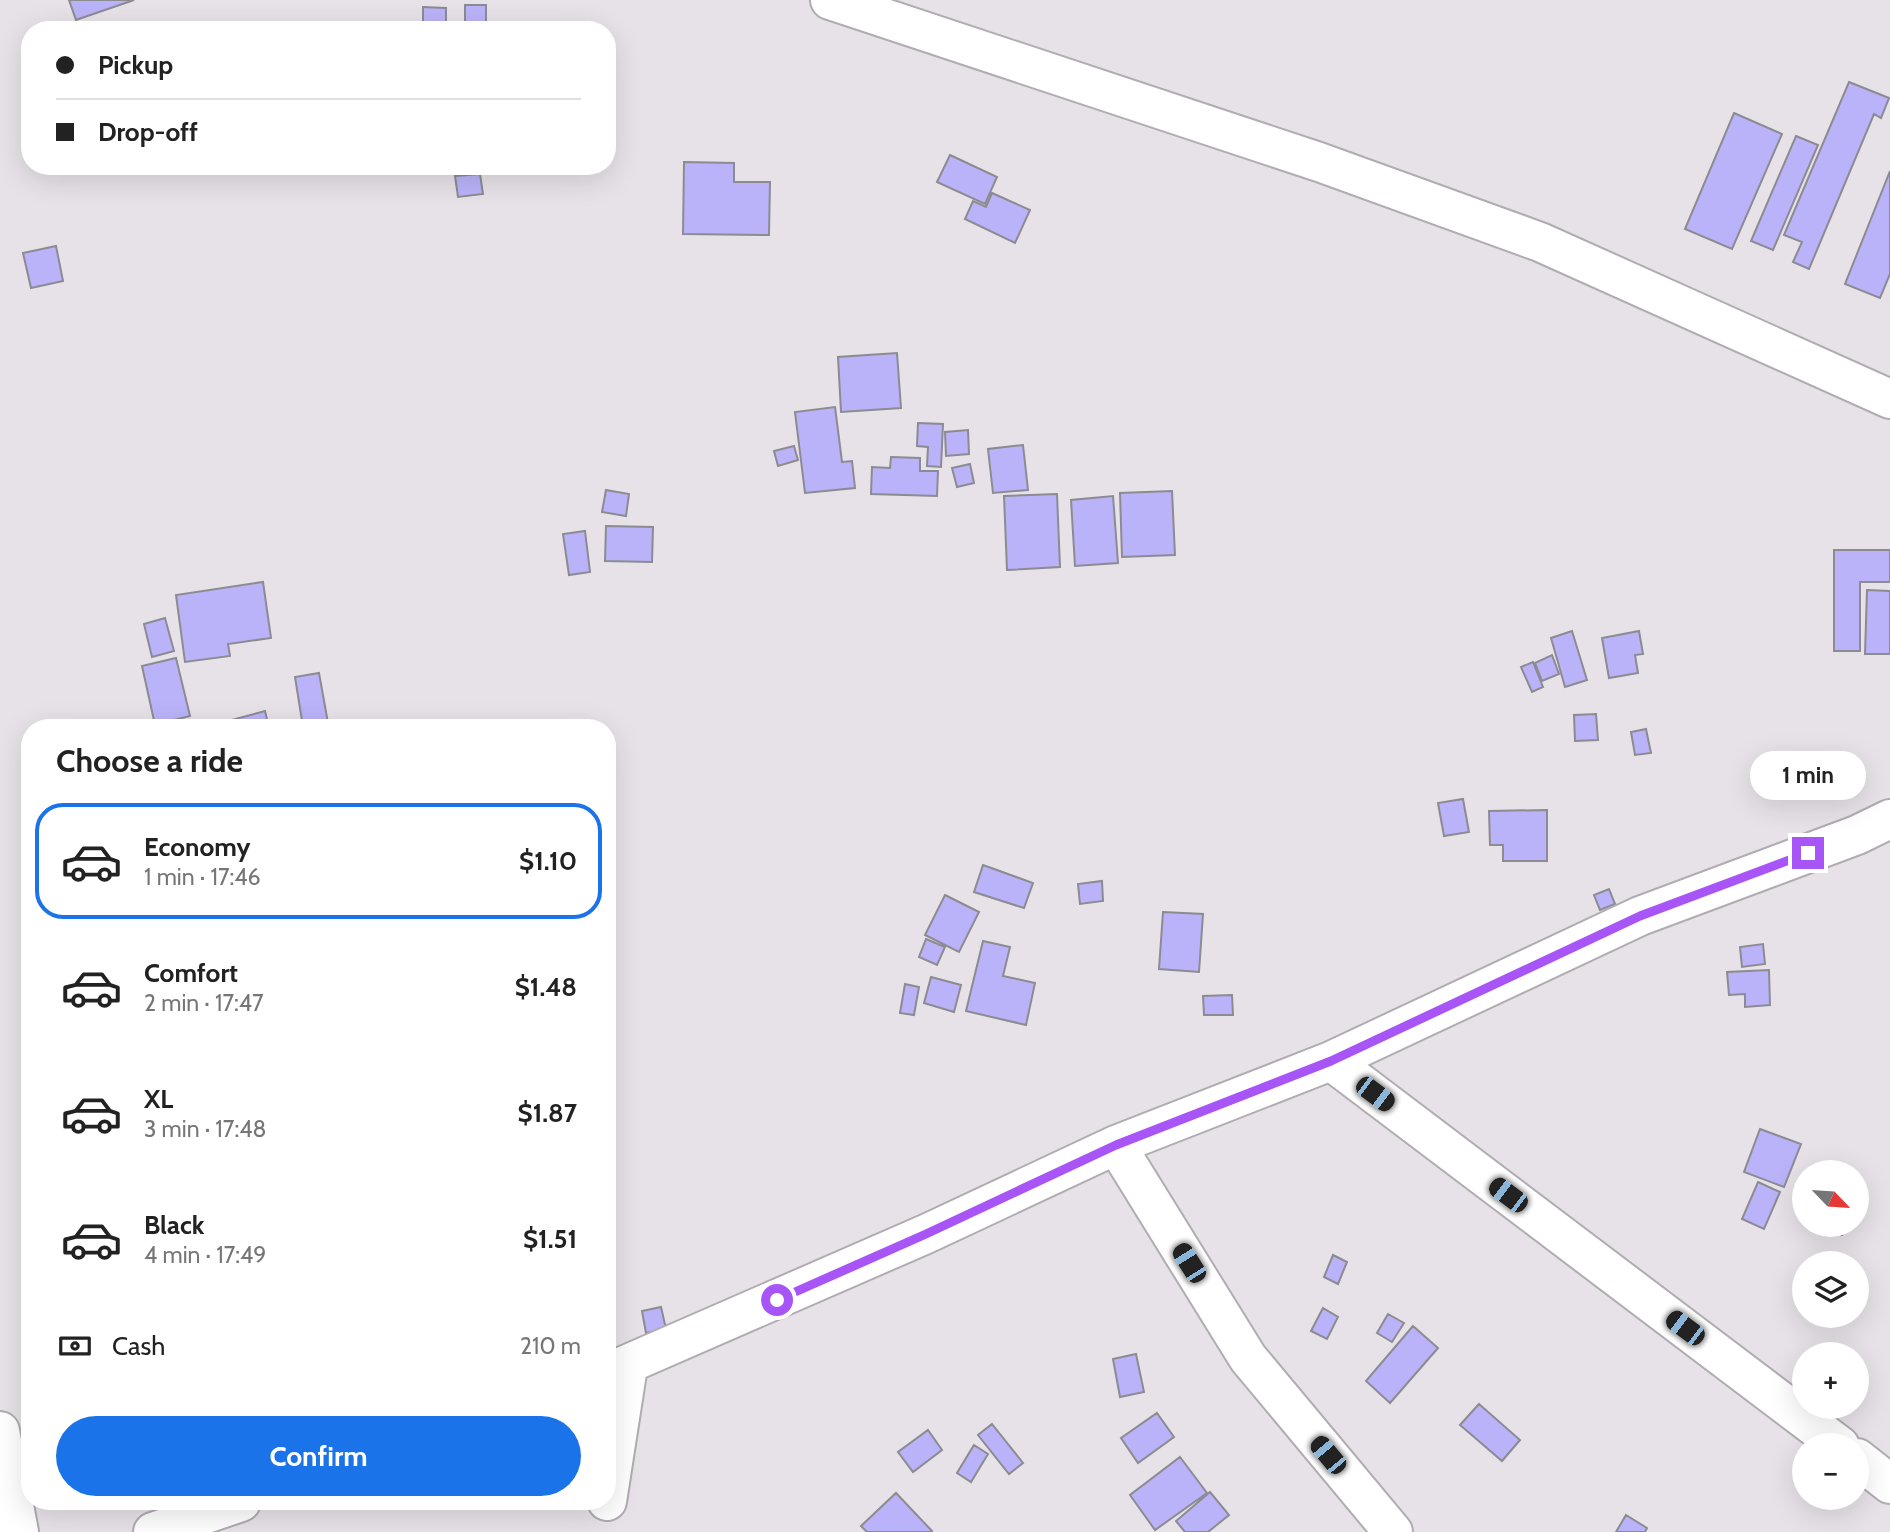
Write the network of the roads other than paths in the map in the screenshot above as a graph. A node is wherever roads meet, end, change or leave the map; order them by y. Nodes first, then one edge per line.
1 (830, 0) edge
2 (1890, 398) edge
3 (1890, 819) edge
4 (1331, 1061) junction
5 (1116, 1145) junction
6 (618, 1369) edge
7 (616, 1393) edge
8 (0, 1431) edge
9 (1823, 1433) edge
10 (1869, 1467) edge
11 (1890, 1483) edge
12 (218, 1510) edge
13 (606, 1510) edge
14 (19, 1532) edge
15 (153, 1532) edge
16 (602, 1532) edge
17 (1392, 1532) edge

1 - 2 street
3 - 4 street
4 - 5 street
4 - 9 street
5 - 6 street
5 - 17 street
6 - 7 street
8 - 14 street
10 - 11 street
12 - 15 street
13 - 16 street

